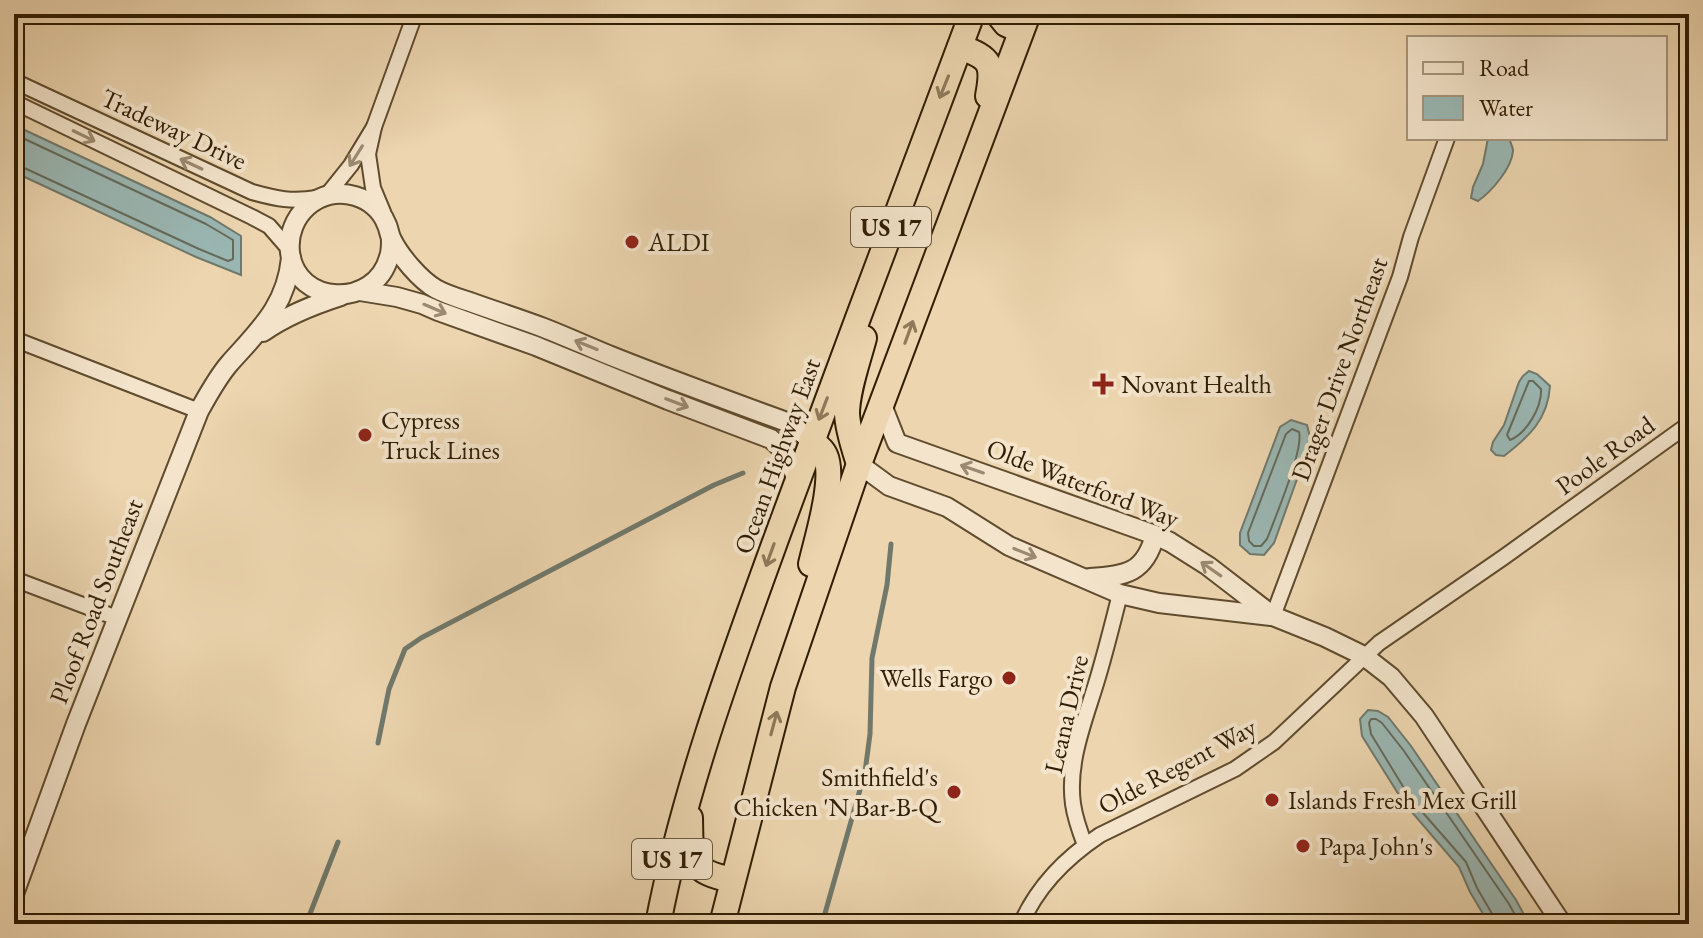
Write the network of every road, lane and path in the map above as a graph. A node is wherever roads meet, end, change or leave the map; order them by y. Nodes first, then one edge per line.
1 (415, 14) edge
2 (972, 14) edge
3 (998, 14) edge
4 (1025, 23) edge
5 (960, 47) junction
6 (14, 81) edge
7 (14, 102) edge
8 (374, 127) junction
9 (1446, 140) edge
10 (978, 146) junction
11 (322, 197) junction
12 (891, 228) junction
13 (389, 232) junction
14 (290, 254) junction
15 (351, 293) junction
16 (14, 339) edge
17 (251, 341) junction
18 (882, 405) junction
19 (199, 411) junction
20 (1689, 424) edge
21 (811, 441) junction
22 (859, 464) junction
23 (797, 482) junction
24 (1155, 535) junction
25 (1087, 578) junction
26 (14, 579) edge
27 (1120, 594) junction
28 (1273, 616) junction
29 (117, 618) junction
30 (1364, 656) junction
31 (783, 687) junction
32 (689, 795) junction
33 (1085, 845) junction
34 (732, 880) junction
35 (14, 894) edge
36 (658, 924) edge
37 (722, 924) edge
38 (1021, 924) edge
39 (1562, 924) edge

1 - 8 street
2 - 5 highway, Ocean Highway East / US 17
3 - 4 highway
4 - 10 highway, US 17
5 - 10 highway
5 -> 12 highway, Ocean Highway East / US 17
11 -> 6 street, Tradeway Drive
7 -> 14 street, Tradeway Drive
8 -> 11 street
8 - 13 street
9 - 28 street, Drager Drive Northeast
18 -> 10 highway, US 17
11 - 13 street
11 - 14 street
12 -> 21 highway, Ocean Highway East / US 17
12 - 22 highway
13 - 15 street
21 -> 13 street
14 - 15 street
14 - 17 street, Ploof Road Southeast
15 - 17 street, Ploof Road Southeast
15 -> 23 street, Ploof Road Southeast
16 - 19 street
17 - 19 street, Ploof Road Southeast
18 - 22 highway, US 17
24 -> 18 street, Olde Waterford Way
19 - 29 street, Ploof Road Southeast
20 - 30 street, Poole Road
21 - 23 highway, Ocean Highway East / US 17
21 - 31 highway
22 -> 25 street, Olde Waterford Way
22 - 31 highway, US 17
23 -> 32 highway, Ocean Highway East / US 17
24 - 25 street
28 -> 24 street, Olde Waterford Way
25 - 27 street, Olde Waterford Way
26 - 29 street
27 - 28 street, Olde Waterford Way
27 - 33 street, Leana Drive
28 - 30 street, Olde Waterford Way
29 - 35 street, Ploof Road Southeast
30 - 33 street, Olde Regent Way
30 - 39 street, Olde Waterford Way
34 -> 31 highway, US 17
32 - 34 highway
32 - 36 highway, Ocean Highway East / US 17
33 - 38 street, Olde Regent Way
34 - 37 highway, US 17

